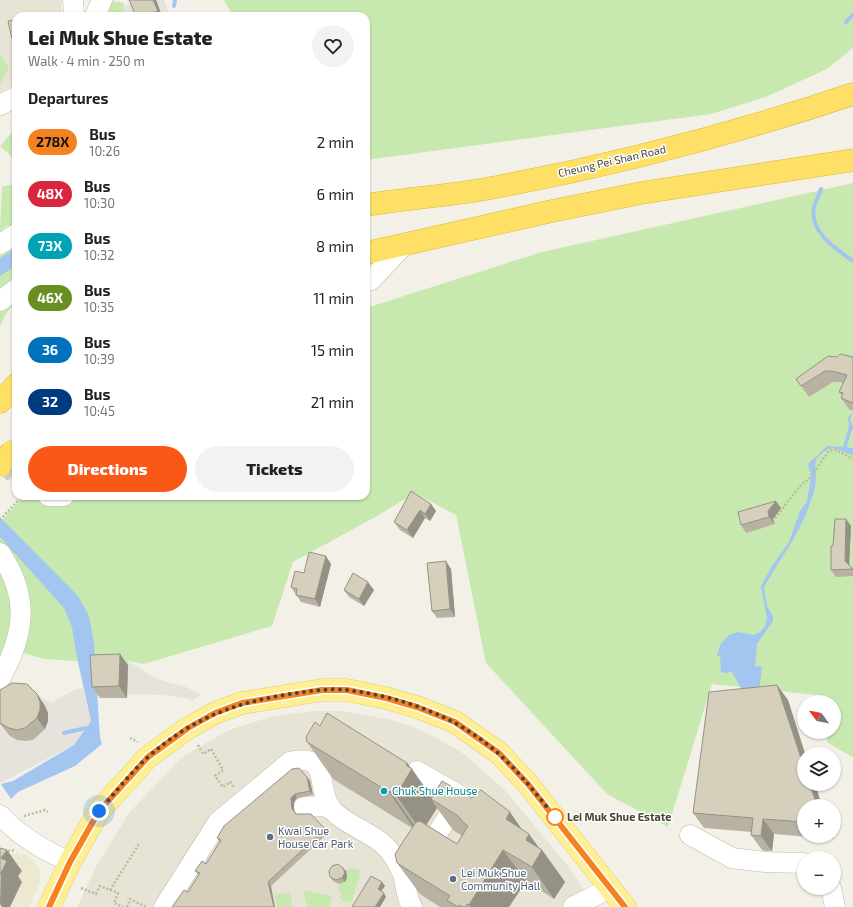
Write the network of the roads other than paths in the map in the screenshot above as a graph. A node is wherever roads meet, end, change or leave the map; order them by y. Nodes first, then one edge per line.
1 (74, 0) edge
2 (102, 0) edge
3 (74, 12) edge
4 (97, 12) edge
5 (853, 94) edge
6 (12, 99) edge
7 (0, 105) edge
8 (853, 160) edge
9 (370, 204) edge
10 (406, 244) junction
11 (370, 252) edge
12 (370, 280) edge
13 (12, 292) edge
14 (0, 301) edge
15 (12, 389) edge
16 (0, 402) edge
17 (0, 553) edge
18 (0, 679) edge
19 (417, 771) dead end
20 (460, 796) junction
21 (304, 807) dead end
22 (480, 808) edge
23 (331, 809) junction
24 (0, 815) edge
25 (437, 834) junction
26 (690, 835) dead end
27 (455, 846) edge
28 (70, 862) junction
29 (797, 863) edge
30 (406, 884) junction
31 (610, 888) junction
32 (832, 895) edge
33 (49, 907) edge
34 (164, 907) edge
35 (412, 907) edge
36 (573, 907) edge
37 (625, 907) edge
38 (835, 907) edge

1 - 3 street
2 - 4 street
5 - 9 highway, Cheung Pei Shan Road
6 - 7 street
8 - 10 highway
10 - 11 highway
10 - 12 street
13 - 14 street
15 - 16 highway
17 - 18 street
19 - 20 street
20 - 22 street
20 - 25 street
21 - 23 street
23 - 30 street
23 - 34 street
24 - 28 street
25 - 27 street
25 - 30 street
26 - 29 street
28 - 31 main road
28 - 33 main road
30 - 35 street
31 - 36 street
31 - 37 main road
32 - 38 street

